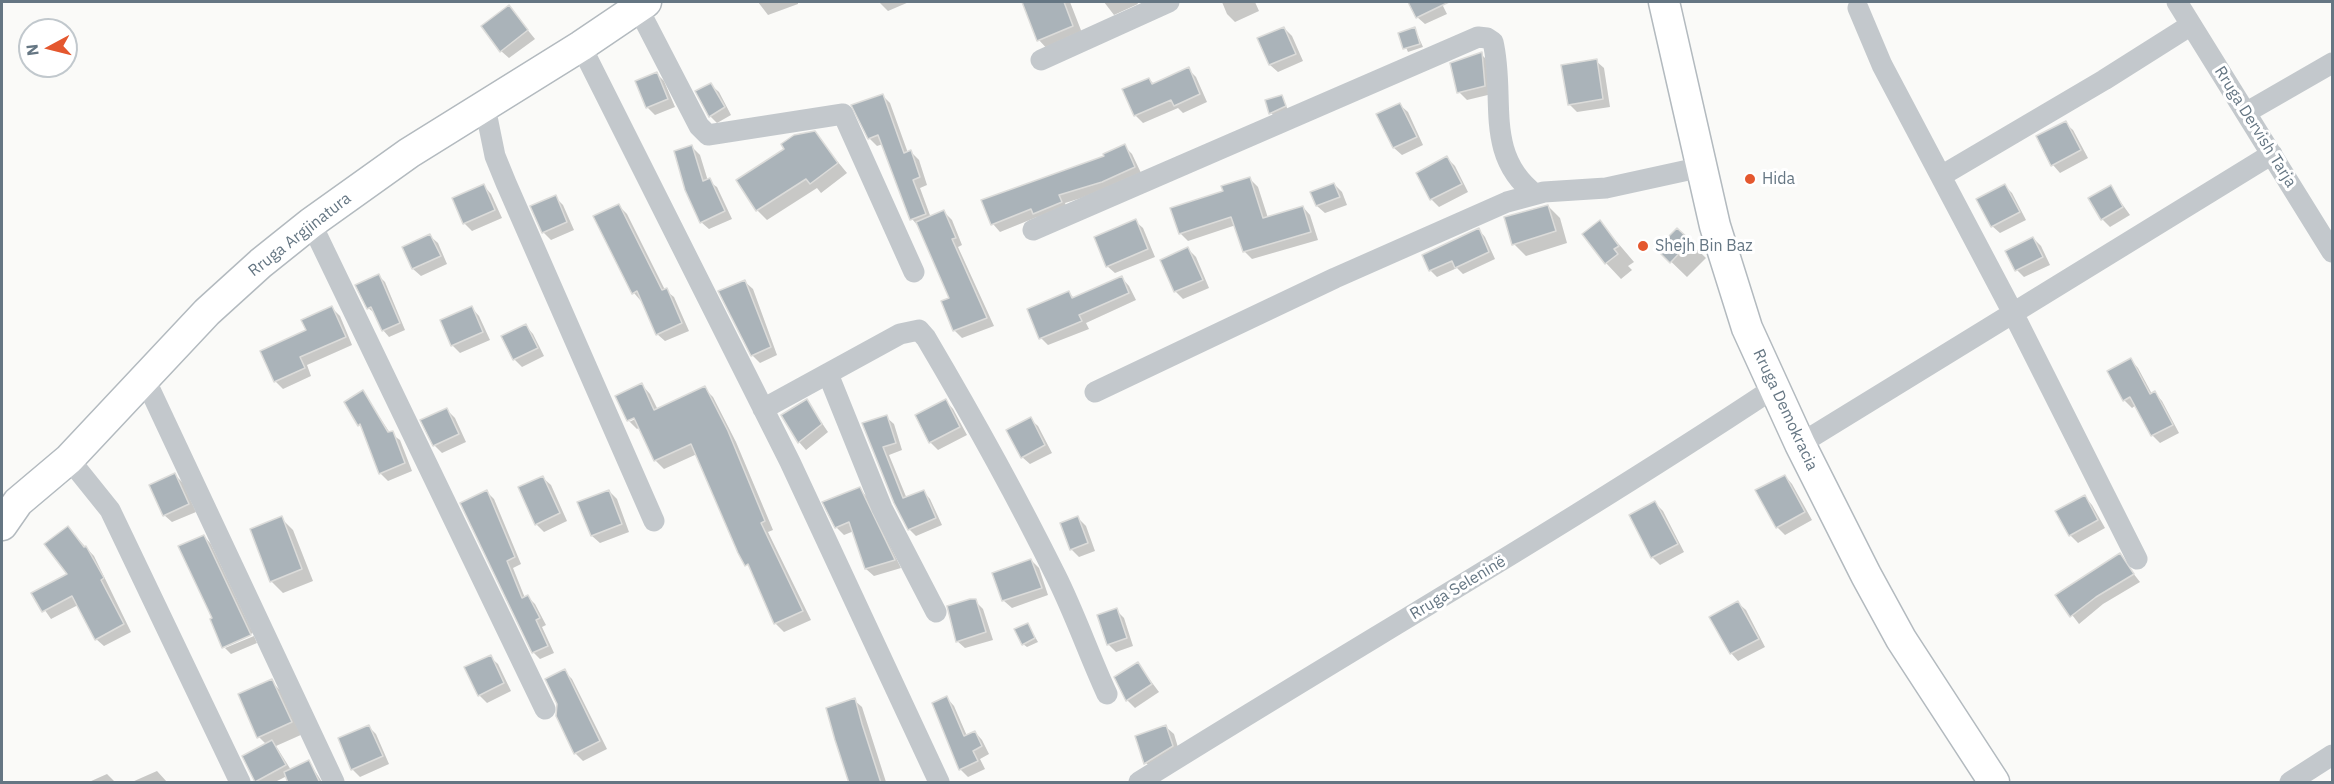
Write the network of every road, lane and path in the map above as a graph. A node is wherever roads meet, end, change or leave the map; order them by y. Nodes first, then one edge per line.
1 (1169, 2) edge
2 (1664, 2) edge
3 (2177, 2) edge
4 (642, 5) edge
5 (1858, 8) dead end
6 (2191, 25) junction
7 (580, 46) junction
8 (1041, 60) dead end
9 (2332, 63) edge
10 (485, 107) junction
11 (2247, 112) junction
12 (2272, 154) junction
13 (1702, 167) junction
14 (1941, 177) junction
15 (1535, 194) junction
16 (2325, 222) edge
17 (311, 223) junction
18 (1033, 230) dead end
19 (2332, 252) edge
20 (914, 272) dead end
21 (2012, 311) junction
22 (828, 374) junction
23 (145, 379) junction
24 (1774, 388) junction
25 (1095, 392) dead end
26 (764, 409) junction
27 (1800, 444) junction
28 (69, 459) junction
29 (654, 521) dead end
30 (2, 525) edge
31 (2137, 559) dead end
32 (936, 612) dead end
33 (1107, 694) dead end
34 (545, 709) dead end
35 (2332, 755) edge
36 (240, 783) edge
37 (334, 783) edge
38 (939, 783) edge
39 (1139, 783) edge
40 (1994, 783) edge
41 (2290, 783) edge

1 - 8 street
2 - 13 main road, Rruga Demokracia
3 - 6 street, Rruga Dervish Tarja
4 - 7 main road, Rruga Argjinatura
4 - 20 street
5 - 14 street
6 - 11 street, Rruga Dervish Tarja
6 - 14 street
7 - 10 main road, Rruga Argjinatura
7 - 26 street
9 - 11 street
10 - 17 main road, Rruga Argjinatura
10 - 29 street
11 - 12 street, Rruga Dervish Tarja
12 - 16 street, Rruga Dervish Tarja
12 - 21 street
13 - 15 street
13 - 24 main road, Rruga Demokracia
14 - 21 street
15 - 18 street
15 - 25 street
16 - 19 street, Rruga Dervish Tarja
17 - 23 main road, Rruga Argjinatura
17 - 34 street
21 - 27 street
21 - 31 street
22 - 26 street
22 - 32 street
22 - 33 street
23 - 28 main road, Rruga Argjinatura
23 - 37 street
24 - 27 main road, Rruga Demokracia
24 - 39 street, Rruga Seleninë
26 - 38 street
27 - 40 main road, Rruga Demokracia
28 - 30 main road, Rruga Argjinatura
28 - 36 street
35 - 41 street

